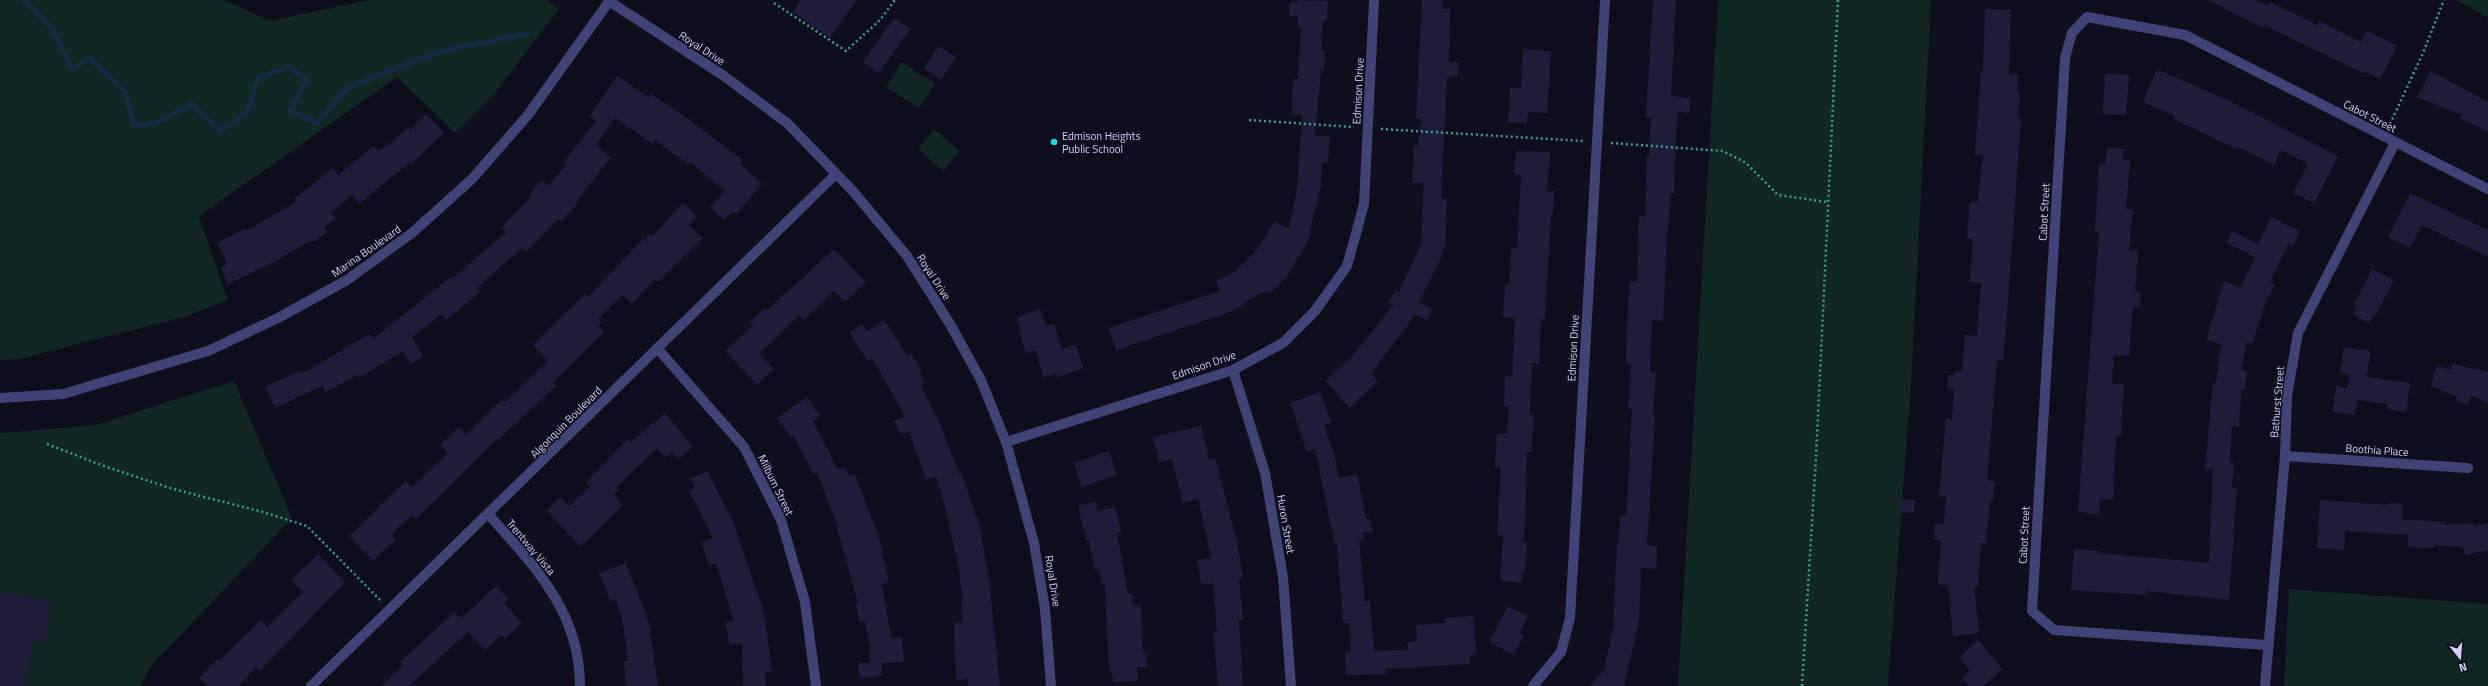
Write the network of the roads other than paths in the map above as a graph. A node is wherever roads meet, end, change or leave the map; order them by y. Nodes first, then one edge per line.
1 (1374, 0) edge
2 (1605, 0) edge
3 (609, 1) edge
4 (2395, 143) junction
5 (836, 174) junction
6 (2488, 189) edge
7 (657, 348) junction
8 (1233, 370) junction
9 (0, 398) edge
10 (1006, 442) junction
11 (2285, 456) junction
12 (2468, 468) dead end
13 (489, 515) junction
14 (2267, 645) junction
15 (311, 686) edge
16 (580, 686) edge
17 (816, 686) edge
18 (1051, 686) edge
19 (1291, 686) edge
20 (1532, 686) edge
21 (2264, 686) edge

1 - 8 street, Edmison Drive
2 - 20 street, Edmison Drive
3 - 5 street, Royal Drive
3 - 9 street, Marina Boulevard
4 - 6 street, Cabot Street
4 - 11 street, Bathurst Street
4 - 14 street, Cabot Street
5 - 7 street, Algonquin Boulevard
5 - 10 street, Royal Drive
7 - 13 street, Algonquin Boulevard
7 - 17 street, Milburn Street
8 - 10 street, Edmison Drive
8 - 19 street, Huron Street
10 - 18 street, Royal Drive
11 - 12 street, Boothia Place
11 - 14 street, Bathurst Street
13 - 15 street, Algonquin Boulevard
13 - 16 street, Trentway Vista
14 - 21 street, Bathurst Street

